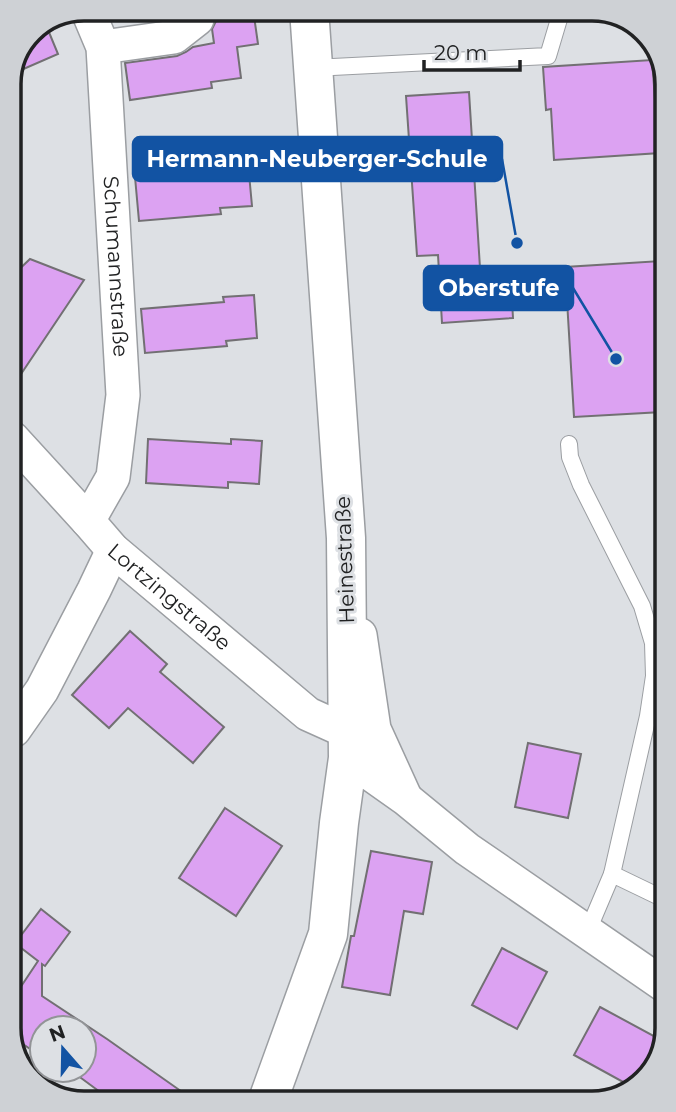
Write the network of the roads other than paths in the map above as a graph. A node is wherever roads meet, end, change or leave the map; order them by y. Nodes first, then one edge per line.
1 (92, 21) edge
2 (194, 21) edge
3 (310, 21) edge
4 (558, 21) edge
5 (103, 47) junction
6 (313, 68) junction
7 (569, 444) dead end
8 (21, 448) edge
9 (88, 521) junction
10 (346, 538) junction
11 (113, 550) junction
12 (21, 720) edge
13 (348, 745) junction
14 (406, 799) junction
15 (612, 874) junction
16 (655, 895) edge
17 (587, 933) junction
18 (655, 979) edge
19 (271, 1091) edge

1 - 5 street, Schumannstraße
2 - 5 street
3 - 6 main road, Heinestraße
4 - 6 lane
5 - 9 street, Schumannstraße
6 - 10 main road, Heinestraße
7 - 15 lane
8 - 9 street, Lortzingstraße
9 - 11 street, Lortzingstraße
10 - 13 main road, Heinestraße
10 - 14 street, Lortzingstraße
11 - 12 street
11 - 13 street, Lortzingstraße
13 - 14 street, Lortzingstraße
13 - 19 main road, Heinestraße
14 - 17 street, Lortzingstraße
15 - 16 lane
15 - 17 lane
17 - 18 street, Lortzingstraße

